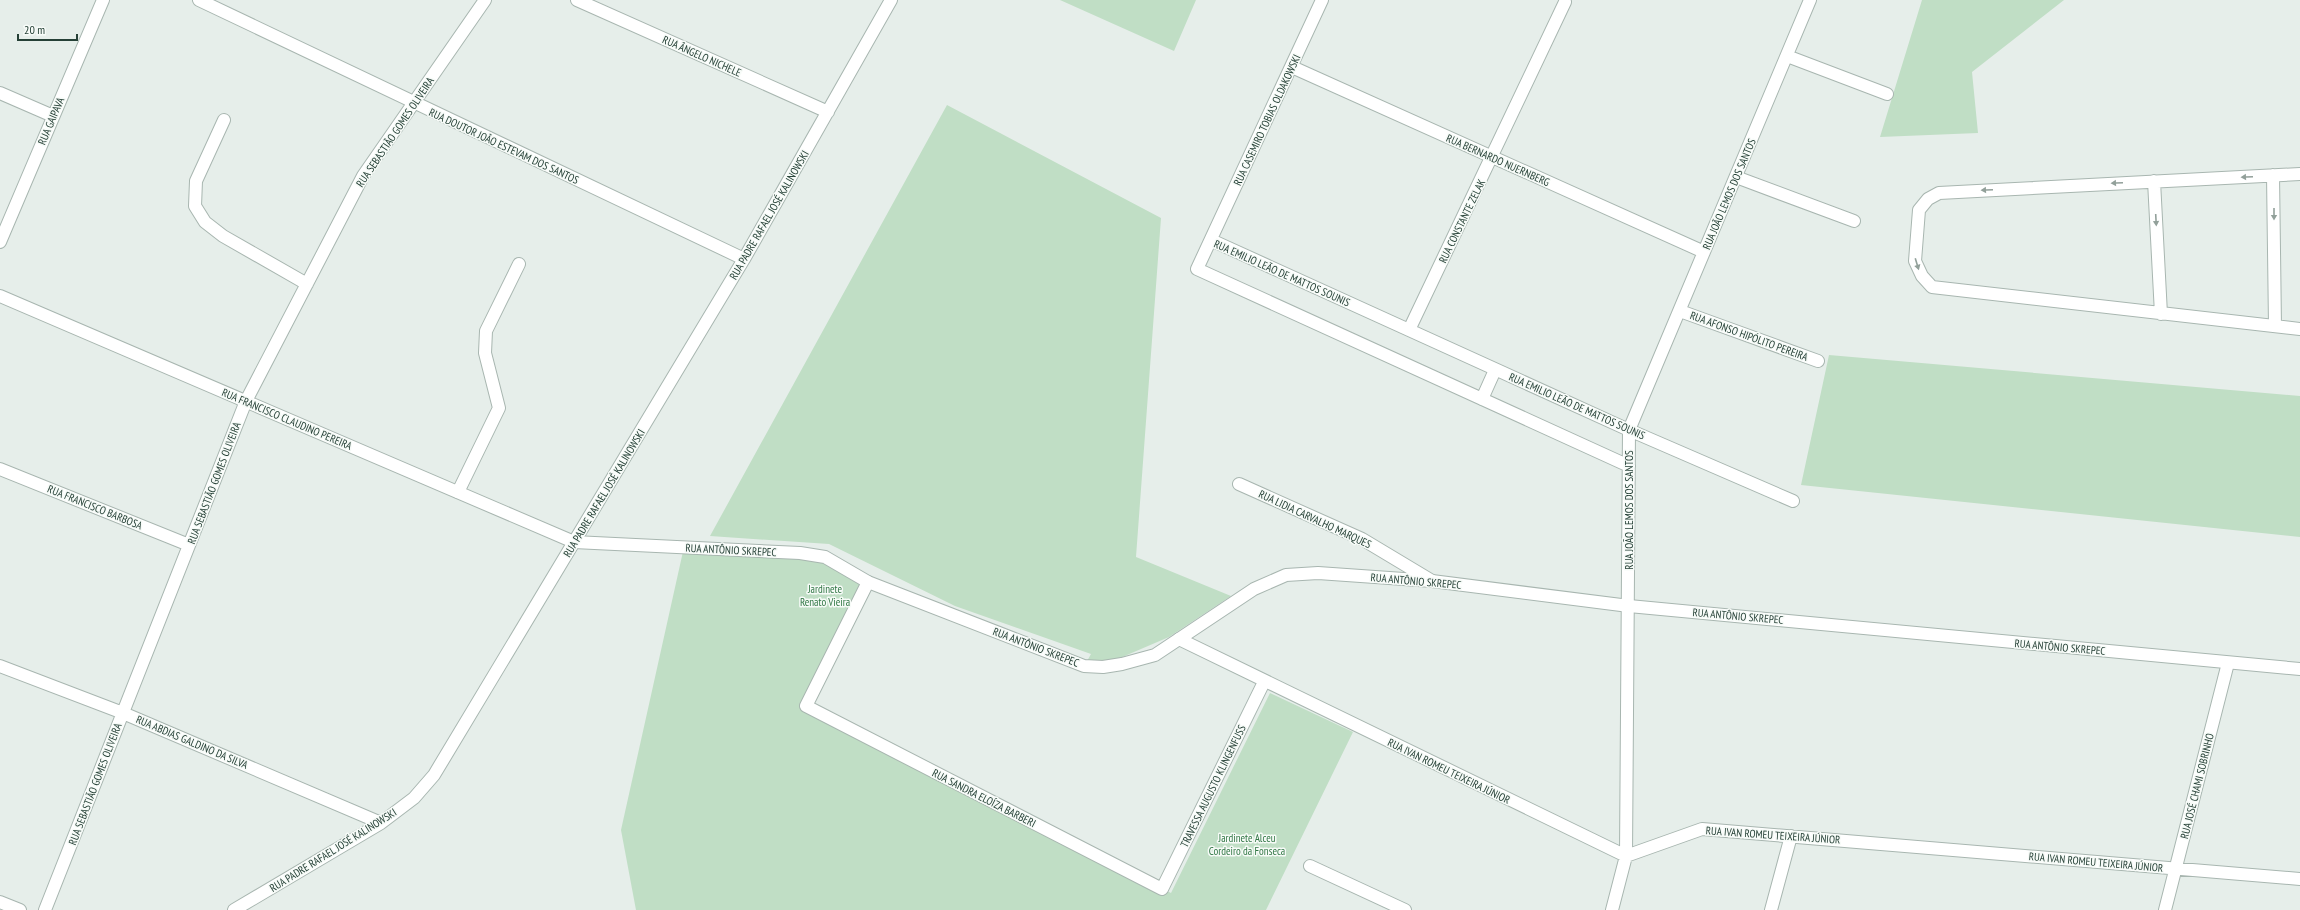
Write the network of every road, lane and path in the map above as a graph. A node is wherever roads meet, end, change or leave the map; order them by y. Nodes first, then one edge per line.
1 (103, 0) edge
2 (198, 0) edge
3 (485, 0) edge
4 (577, 0) edge
5 (891, 0) edge
6 (1322, 0) edge
7 (1810, 0) edge
8 (1565, 2) dead end
9 (1787, 56) junction
10 (1292, 67) junction
11 (0, 93) edge
12 (1887, 94) dead end
13 (413, 103) junction
14 (828, 112) junction
15 (53, 116) junction
16 (224, 120) dead end
17 (1492, 157) junction
18 (2300, 174) edge
19 (2273, 175) junction
20 (1736, 177) junction
21 (2154, 181) junction
22 (1854, 221) dead end
23 (1211, 240) junction
24 (0, 242) edge
25 (1704, 252) junction
26 (744, 259) junction
27 (519, 264) dead end
28 (307, 284) junction
29 (0, 296) edge
30 (1680, 311) junction
31 (2161, 314) junction
32 (2274, 326) junction
33 (2300, 328) edge
34 (1409, 330) junction
35 (1818, 361) dead end
36 (1495, 370) junction
37 (1482, 399) junction
38 (246, 401) junction
39 (1629, 430) junction
40 (1629, 466) junction
41 (0, 469) edge
42 (1239, 484) dead end
43 (458, 492) junction
44 (1793, 501) dead end
45 (574, 542) junction
46 (189, 545) junction
47 (1432, 581) junction
48 (868, 582) junction
49 (1629, 606) junction
50 (1178, 639) junction
51 (2228, 663) junction
52 (0, 666) edge
53 (2300, 669) edge
54 (1264, 682) junction
55 (123, 712) junction
56 (381, 823) junction
57 (1791, 836) junction
58 (1626, 856) junction
59 (1310, 866) dead end
60 (2176, 868) junction
61 (2300, 879) edge
62 (1162, 889) joint
63 (0, 902) edge
64 (20, 910) edge
65 (46, 910) edge
66 (234, 910) edge
67 (1405, 910) edge
68 (1612, 910) edge
69 (1771, 910) edge
70 (2165, 910) edge

1 - 15 street, RUA GAIPAVA
2 - 13 street, RUA DOUTOR JOÃO ESTEVAM DOS SANTOS
3 - 13 street, RUA SEBASTIÃO GOMES OLIVEIRA
4 - 14 street, RUA ÂNGELO NICHELE
5 - 14 street, RUA PADRE RAFAEL JOSÉ KALINOWSKI
6 - 10 street, RUA CASEMIRO TOBIAS OLDAKOWSKI
7 - 9 street, RUA JOÃO LEMOS DOS SANTOS
8 - 17 street, RUA CONSTANTE ZELAK
9 - 12 street
9 - 20 street, RUA JOÃO LEMOS DOS SANTOS
10 - 17 street, RUA BERNARDO NUERNBERG
10 - 23 street, RUA CASEMIRO TOBIAS OLDAKOWSKI
11 - 15 street
13 - 26 street, RUA DOUTOR JOÃO ESTEVAM DOS SANTOS
13 - 28 street, RUA SEBASTIÃO GOMES OLIVEIRA
14 - 26 street, RUA PADRE RAFAEL JOSÉ KALINOWSKI
15 - 24 street, RUA GAIPAVA
16 - 28 street
17 - 25 street, RUA BERNARDO NUERNBERG
17 - 34 street, RUA CONSTANTE ZELAK
18 - 19 street
19 -> 21 street
19 -> 32 street
20 - 22 street
20 - 25 street, RUA JOÃO LEMOS DOS SANTOS
21 -> 31 street
21 -> 31 street
23 - 34 street, RUA EMILIO LEÃO DE MATTOS SOUNIS
23 - 37 street, RUA EMILIO LEÃO DE MATTOS SOUNIS
25 - 30 street, RUA JOÃO LEMOS DOS SANTOS
26 - 45 street, RUA PADRE RAFAEL JOSÉ KALINOWSKI
27 - 43 street
28 - 38 street, RUA SEBASTIÃO GOMES OLIVEIRA
29 - 38 street, RUA FRANCISCO CLAUDINO PEREIRA
30 - 35 street, RUA AFONSO HIPÓLITO PEREIRA
30 - 39 street, RUA JOÃO LEMOS DOS SANTOS
31 - 32 street
32 - 33 street
34 - 36 street, RUA EMILIO LEÃO DE MATTOS SOUNIS
36 - 37 street
36 - 39 street, RUA EMILIO LEÃO DE MATTOS SOUNIS
37 - 40 street, RUA EMILIO LEÃO DE MATTOS SOUNIS
38 - 43 street, RUA FRANCISCO CLAUDINO PEREIRA
38 - 46 street, RUA SEBASTIÃO GOMES OLIVEIRA
39 - 40 street, RUA JOÃO LEMOS DOS SANTOS
39 - 44 street, RUA EMILIO LEÃO DE MATTOS SOUNIS
40 - 49 street, RUA JOÃO LEMOS DOS SANTOS
41 - 46 street, RUA FRANCISCO BARBOSA
42 - 47 street, RUA LIDIA CARVALHO MARQUES
43 - 45 street, RUA FRANCISCO CLAUDINO PEREIRA
45 - 48 street, RUA ANTÔNIO SKREPEC
45 - 56 street, RUA PADRE RAFAEL JOSÉ KALINOWSKI
46 - 55 street, RUA SEBASTIÃO GOMES OLIVEIRA
47 - 49 street, RUA ANTÔNIO SKREPEC
47 - 50 street, RUA ANTÔNIO SKREPEC
48 - 50 street, RUA ANTÔNIO SKREPEC
48 - 62 street, RUA SANDRA ELOÍZA BARBERI
49 - 51 street, RUA ANTÔNIO SKREPEC
49 - 58 street, RUA JOÃO LEMOS DOS SANTOS
50 - 54 street, RUA IVAN ROMEU TEIXEIRA JÚNIOR
51 - 53 street, RUA ANTÔNIO SKREPEC
51 - 60 street, RUA JOSÉ CHAMI SOBRINHO
52 - 55 street, RUA ABDIAS GALDINO DA SILVA
54 - 58 street, RUA IVAN ROMEU TEIXEIRA JÚNIOR
54 - 62 street, TRAVESSA AUGUSTO KLINGENFUSS
55 - 56 street, RUA ABDIAS GALDINO DA SILVA
55 - 65 street, RUA SEBASTIÃO GOMES OLIVEIRA
56 - 66 street, RUA PADRE RAFAEL JOSÉ KALINOWSKI
57 - 58 street, RUA IVAN ROMEU TEIXEIRA JÚNIOR
57 - 60 street, RUA IVAN ROMEU TEIXEIRA JÚNIOR
57 - 69 street
58 - 68 street, RUA JOÃO LEMOS DOS SANTOS
59 - 67 street
60 - 61 street, RUA IVAN ROMEU TEIXEIRA JÚNIOR
60 - 70 street, RUA JOSÉ CHAMI SOBRINHO
63 - 64 street

